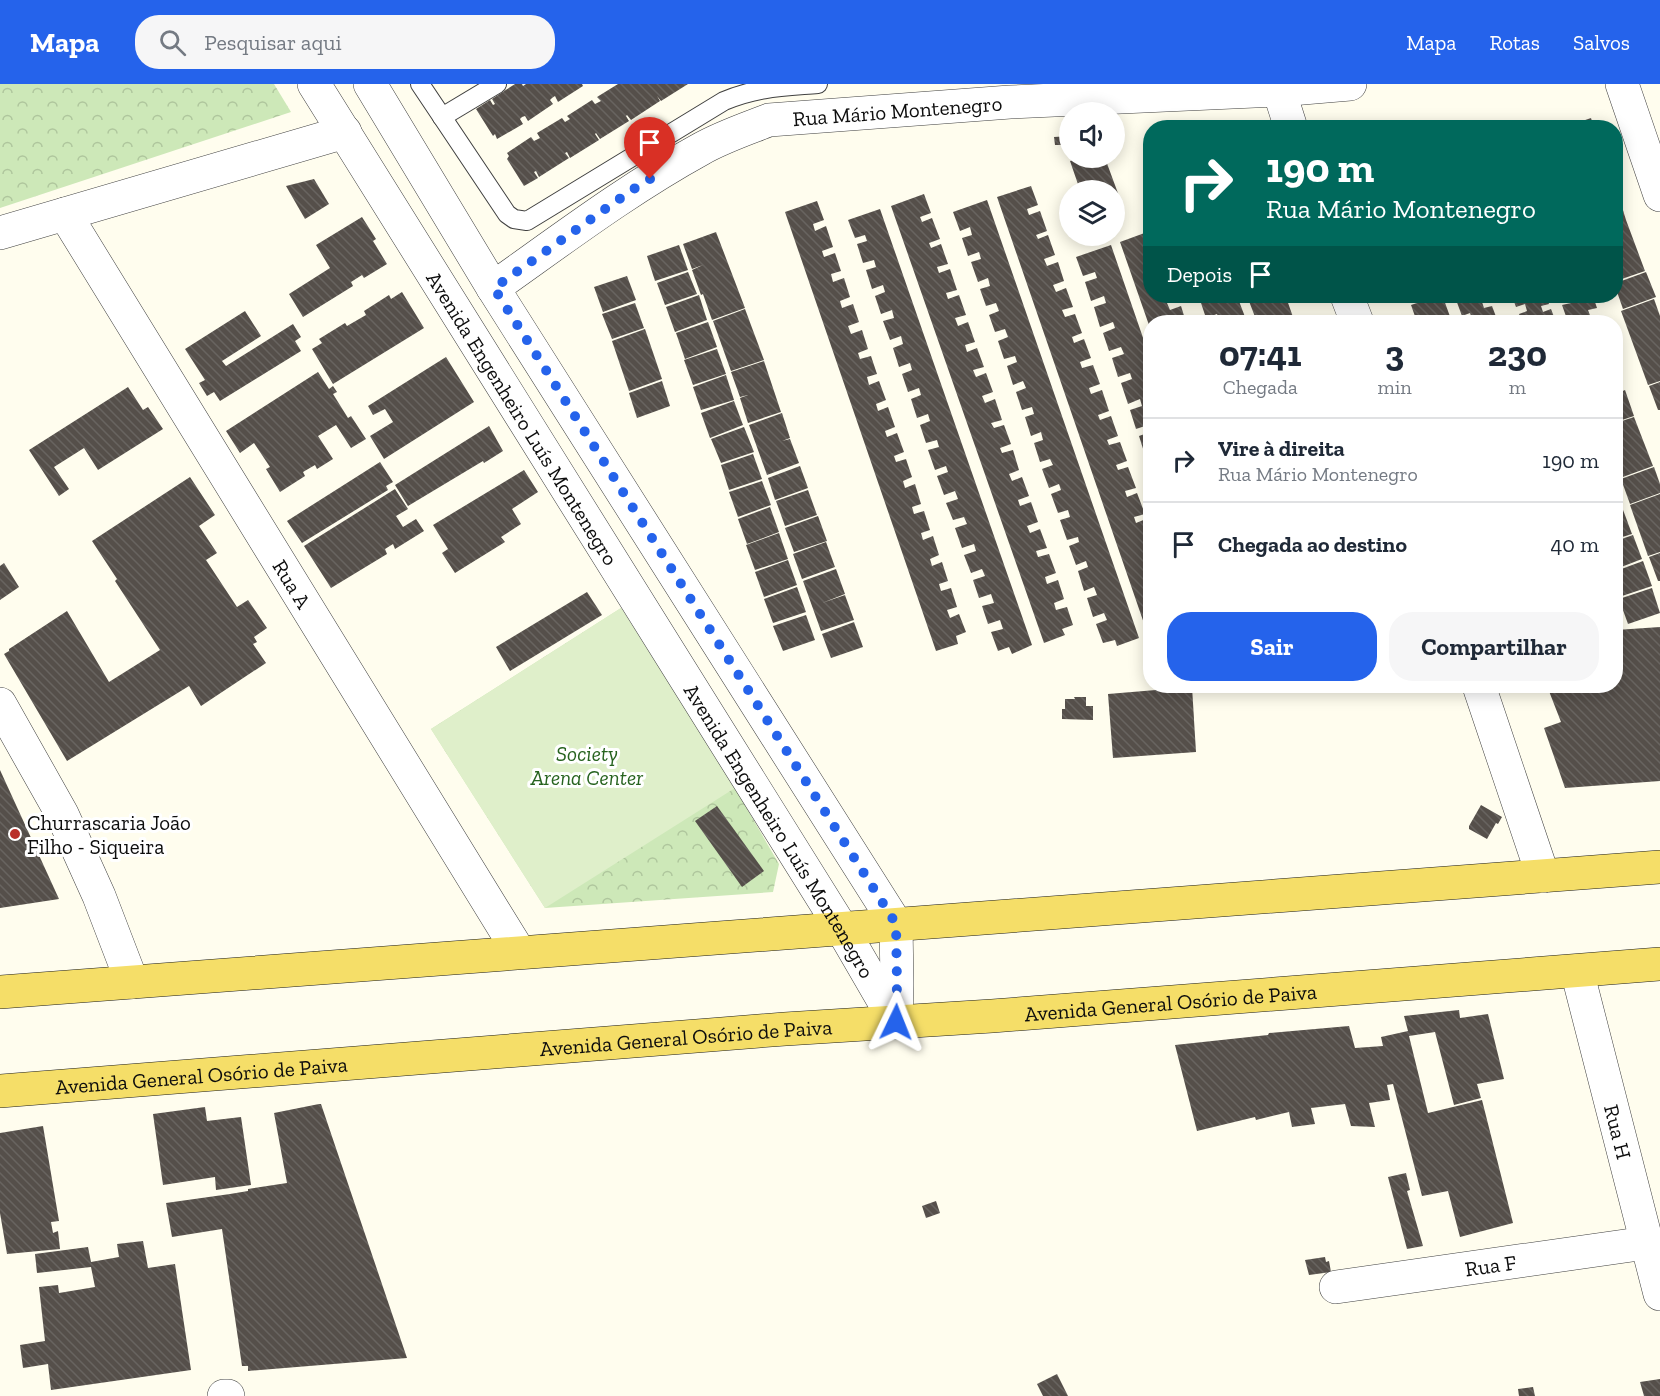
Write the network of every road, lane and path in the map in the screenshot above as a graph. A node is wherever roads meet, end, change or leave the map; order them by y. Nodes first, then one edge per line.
1 (314, 84) edge
2 (370, 84) edge
3 (420, 84) edge
4 (497, 84) edge
5 (818, 84) edge
6 (1350, 84) edge
7 (1622, 84) edge
8 (1278, 87) edge
9 (744, 88) edge
10 (442, 117) junction
11 (1288, 120) edge
12 (345, 132) junction
13 (1660, 195) edge
14 (65, 214) junction
15 (0, 233) edge
16 (494, 288) junction
17 (1481, 693) edge
18 (0, 704) edge
19 (1660, 867) edge
20 (1543, 876) junction
21 (896, 924) junction
22 (842, 928) junction
23 (519, 952) junction
24 (1660, 964) edge
25 (1577, 971) junction
26 (132, 982) junction
27 (0, 992) edge
28 (896, 1022) junction
29 (0, 1091) edge
30 (1646, 1243) junction
31 (1336, 1287) dead end
32 (1660, 1294) edge

1 - 12 street, Avenida Engenheiro Luís Montenegro
2 - 16 street, Avenida Engenheiro Luís Montenegro
3 - 10 lane
4 - 10 lane
5 - 9 lane
6 - 8 street, Rua Mário Montenegro
7 - 13 street
8 - 11 street
8 - 16 street, Rua Mário Montenegro
9 - 10 lane
12 - 14 street
12 - 22 street, Avenida Engenheiro Luís Montenegro
14 - 15 street
14 - 23 street, Rua A
16 - 21 street, Avenida Engenheiro Luís Montenegro
17 - 20 street
18 - 26 street
19 - 20 main road
20 - 21 main road
21 - 22 main road
21 - 28 street, Avenida Engenheiro Luís Montenegro
22 - 23 main road
22 - 28 street, Avenida Engenheiro Luís Montenegro
23 - 26 main road
24 - 25 main road, Avenida General Osório de Paiva
25 - 28 main road, Avenida General Osório de Paiva
25 - 30 street, Rua H
26 - 27 main road
28 - 29 main road, Avenida General Osório de Paiva
30 - 31 street, Rua F
30 - 32 street, Rua H

